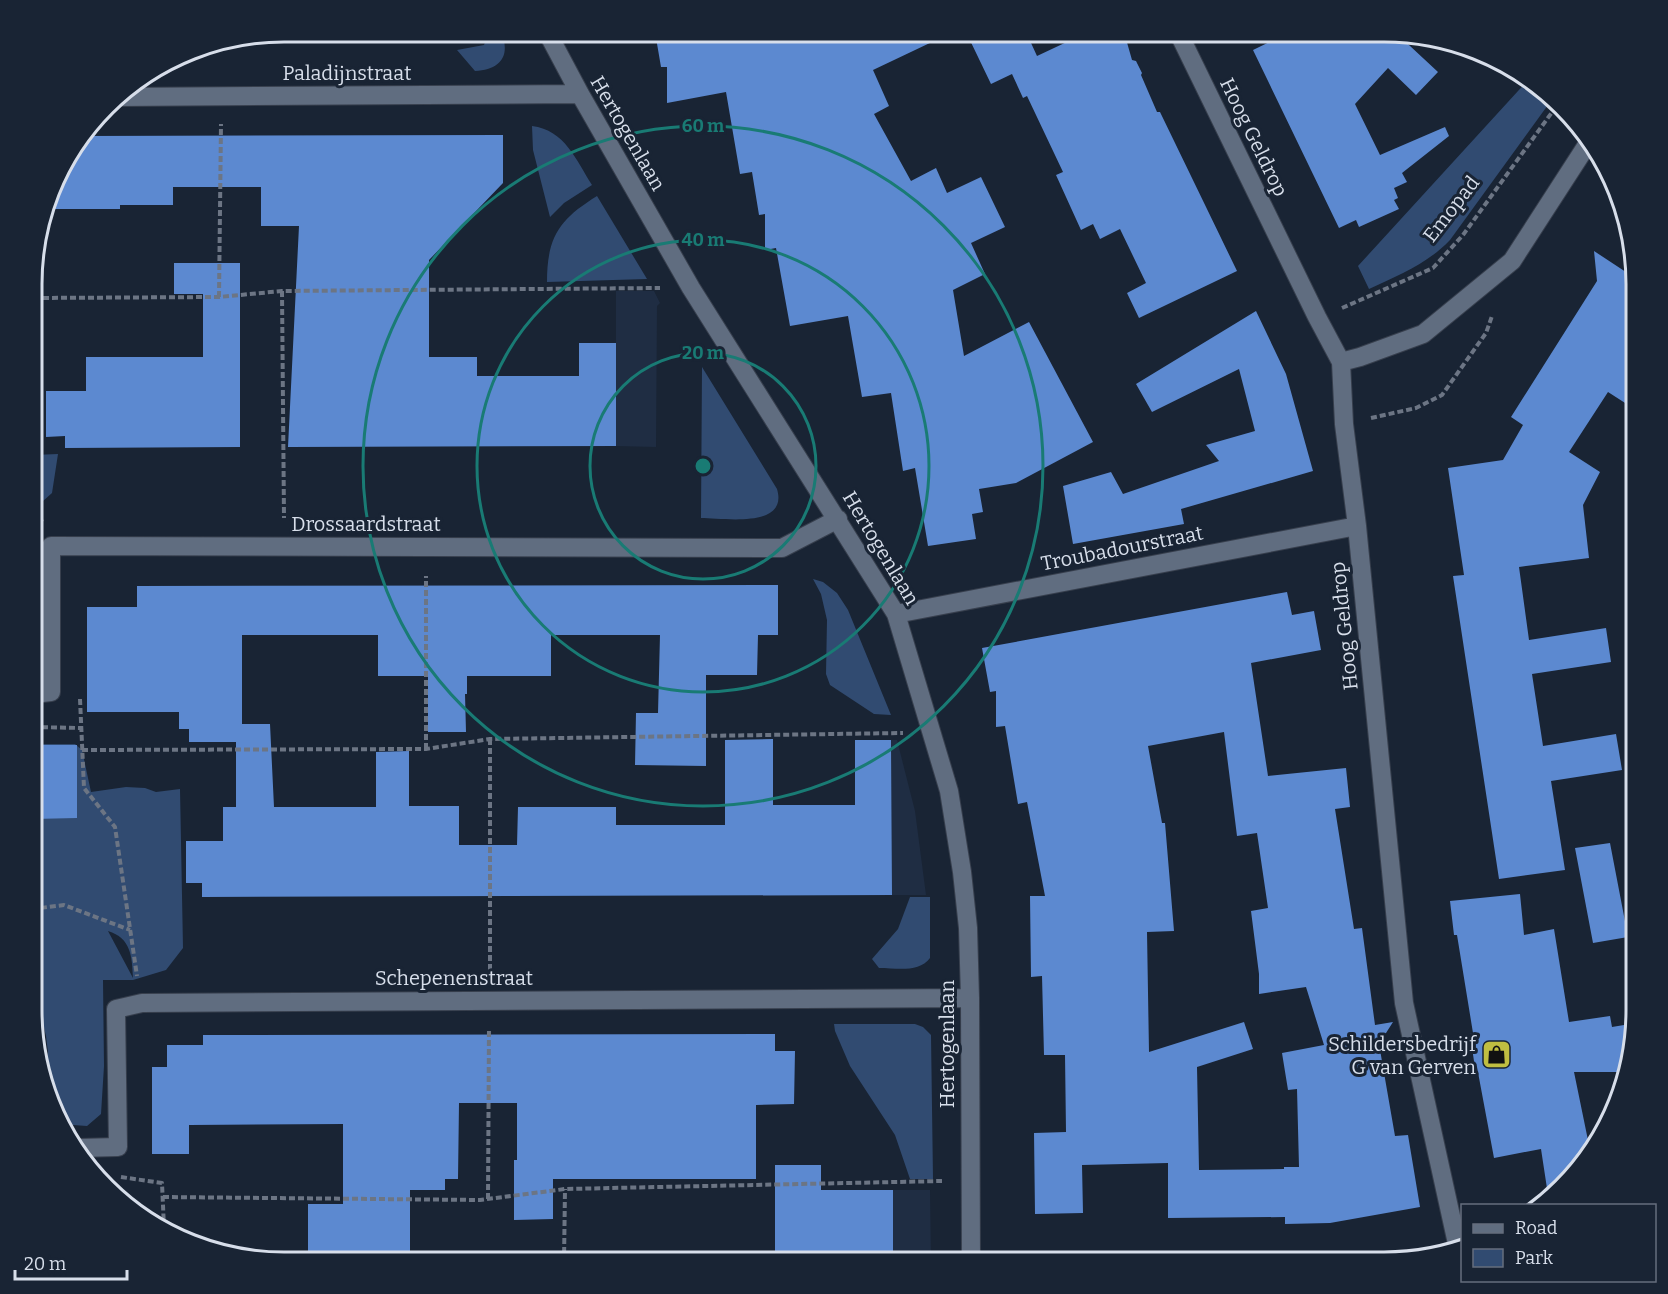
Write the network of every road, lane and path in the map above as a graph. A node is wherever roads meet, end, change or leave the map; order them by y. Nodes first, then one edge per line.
1 (552, 42) edge
2 (1183, 42) edge
3 (580, 94) junction
4 (221, 96) junction
5 (131, 97) edge
6 (1553, 111) edge
7 (1584, 149) edge
8 (691, 288) junction
9 (282, 291) junction
10 (219, 297) junction
11 (42, 298) edge
12 (1493, 313) dead end
13 (1317, 317) junction
14 (1341, 362) junction
15 (1344, 424) junction
16 (838, 519) junction
17 (42, 522) edge
18 (1357, 526) junction
19 (51, 546) junction
20 (284, 547) junction
21 (426, 547) junction
22 (896, 614) junction
23 (80, 692) dead end
24 (42, 693) edge
25 (42, 728) edge
26 (81, 728) junction
27 (933, 732) junction
28 (490, 739) junction
29 (426, 749) junction
30 (82, 750) junction
31 (42, 908) edge
32 (130, 930) junction
33 (970, 998) junction
34 (490, 1000) junction
35 (142, 1003) junction
36 (86, 1148) edge
37 (970, 1181) junction
38 (162, 1183) dead end
39 (565, 1189) junction
40 (163, 1197) junction
41 (488, 1199) junction
42 (164, 1220) edge
43 (1456, 1241) edge
44 (564, 1252) edge
45 (971, 1252) edge

1 - 3 street, Hertogenlaan
2 - 13 street, Hoog Geldrop
3 - 4 street, Paladijnstraat
3 - 8 street, Hertogenlaan
4 - 5 street, Paladijnstraat
4 - 10 path
6 - 13 path, Emopad
7 - 14 street
8 - 9 path
8 - 16 street, Hertogenlaan
9 - 10 path
9 - 20 path
10 - 11 path
12 - 15 path
13 - 14 street, Hoog Geldrop
14 - 15 street, Hoog Geldrop
15 - 18 street, Hoog Geldrop
16 - 21 street, Drossaardstraat
16 - 22 street, Hertogenlaan
17 - 19 path
18 - 22 street, Troubadourstraat
18 - 43 street, Hoog Geldrop
19 - 20 street, Drossaardstraat
19 - 24 street
20 - 21 street, Drossaardstraat
21 - 29 path
22 - 27 street, Hertogenlaan
23 - 26 path
25 - 26 path
26 - 30 path
27 - 28 path
27 - 33 street, Hertogenlaan
28 - 29 path
28 - 34 path
29 - 30 path
30 - 32 path
31 - 32 path
32 - 35 path
33 - 34 street, Schepenenstraat
33 - 37 street, Hertogenlaan
34 - 35 street, Schepenenstraat
34 - 41 path
35 - 36 street, Schepenenstraat
37 - 39 path
37 - 45 street, Hertogenlaan
38 - 40 path
39 - 41 path
39 - 44 path
40 - 41 path
40 - 42 path

